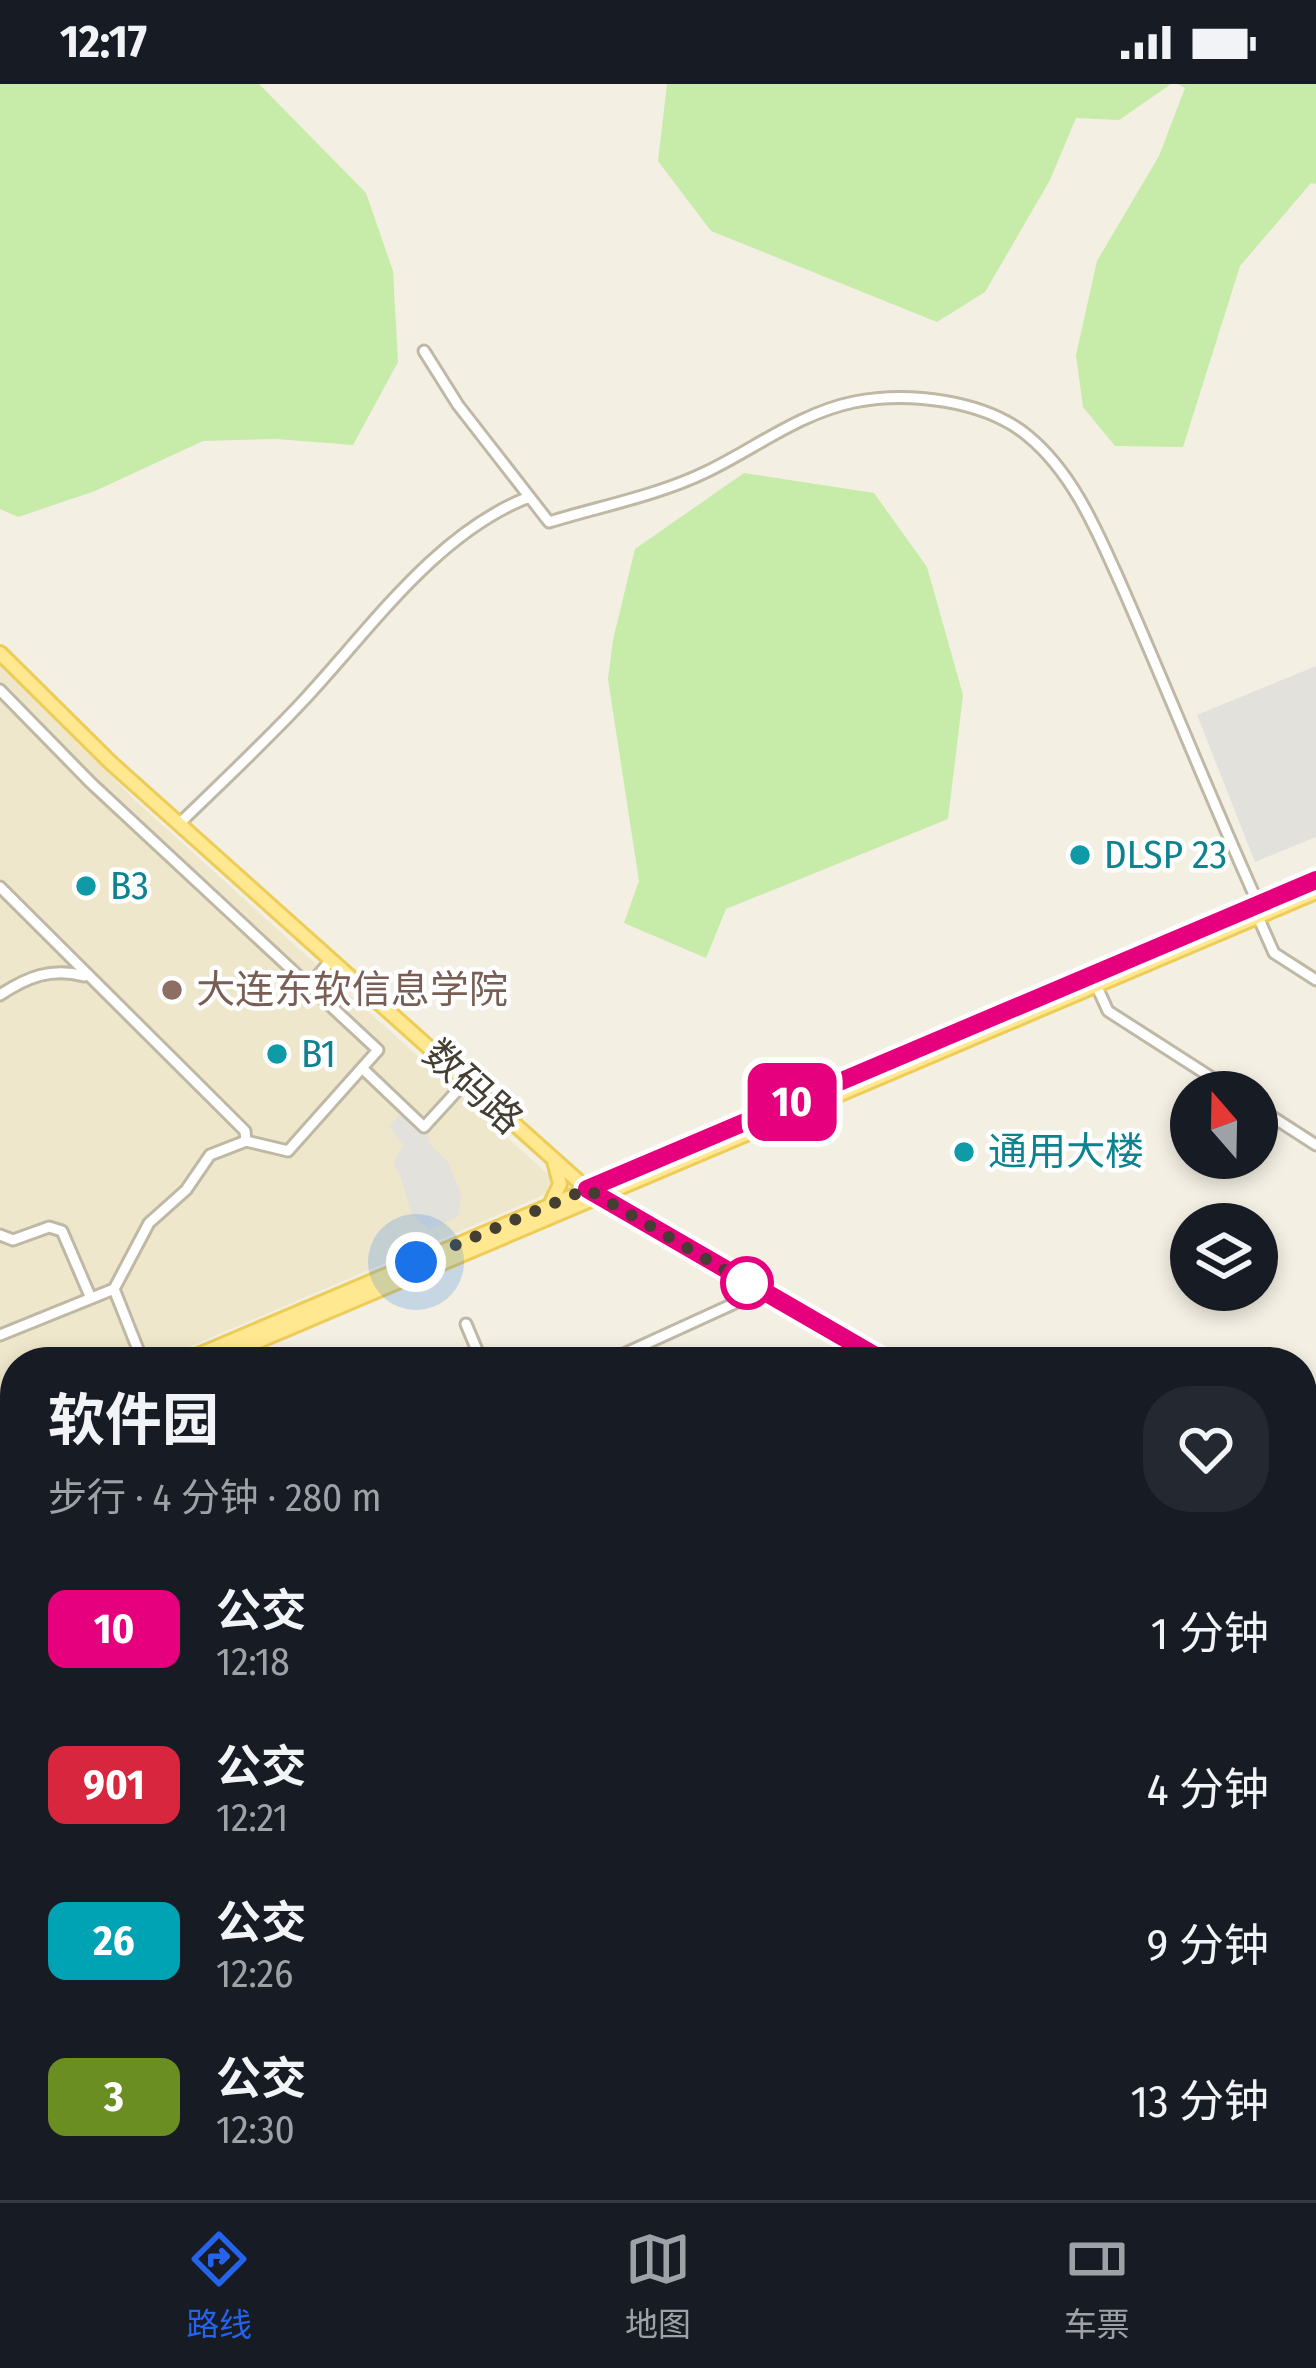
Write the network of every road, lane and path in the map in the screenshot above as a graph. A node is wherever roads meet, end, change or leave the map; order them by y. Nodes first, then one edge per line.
1 (424, 351) dead end
2 (529, 497) junction
3 (0, 653) edge
4 (0, 690) edge
5 (137, 787) junction
6 (117, 807) junction
7 (179, 824) junction
8 (1316, 880) edge
9 (0, 887) edge
10 (1316, 892) edge
11 (1260, 912) junction
12 (331, 960) junction
13 (89, 977) junction
14 (1316, 980) edge
15 (310, 986) junction
16 (1097, 987) junction
17 (0, 995) edge
18 (362, 1068) junction
19 (1201, 1071) edge
20 (466, 1081) junction
21 (1278, 1121) edge
22 (246, 1142) junction
23 (1316, 1145) edge
24 (554, 1160) junction
25 (627, 1184) junction
26 (593, 1192) junction
27 (550, 1204) junction
28 (630, 1215) junction
29 (0, 1235) edge
30 (757, 1288) junction
31 (114, 1289) junction
32 (90, 1296) junction
33 (466, 1324) dead end
34 (0, 1335) edge
35 (137, 1347) edge
36 (217, 1347) edge
37 (243, 1347) edge
38 (476, 1347) edge
39 (639, 1347) edge
40 (860, 1347) edge

1 - 2 street
2 - 7 street
2 - 11 street
3 - 5 main road, 数码路
4 - 6 street
5 - 6 street
5 - 7 main road, 数码路
6 - 15 street
7 - 12 main road, 数码路
8 - 11 main road
9 - 13 street
10 - 11 main road
11 - 14 street
11 - 16 main road
11 - 26 main road
12 - 15 street
12 - 20 main road, 数码路
13 - 17 street
13 - 22 street
15 - 18 street
16 - 19 street
16 - 25 main road
18 - 20 street
18 - 22 street
20 - 24 main road, 数码路
21 - 23 street
22 - 31 street
24 - 26 main road, 数码路
24 - 27 main road
25 - 26 main road
25 - 28 main road
26 - 27 main road
26 - 28 main road, 数码路
26 - 37 main road
27 - 36 main road
28 - 30 main road, 数码路
29 - 32 street
30 - 39 street
30 - 40 main road, 数码路
31 - 32 street
31 - 35 street
32 - 34 street
33 - 38 street

